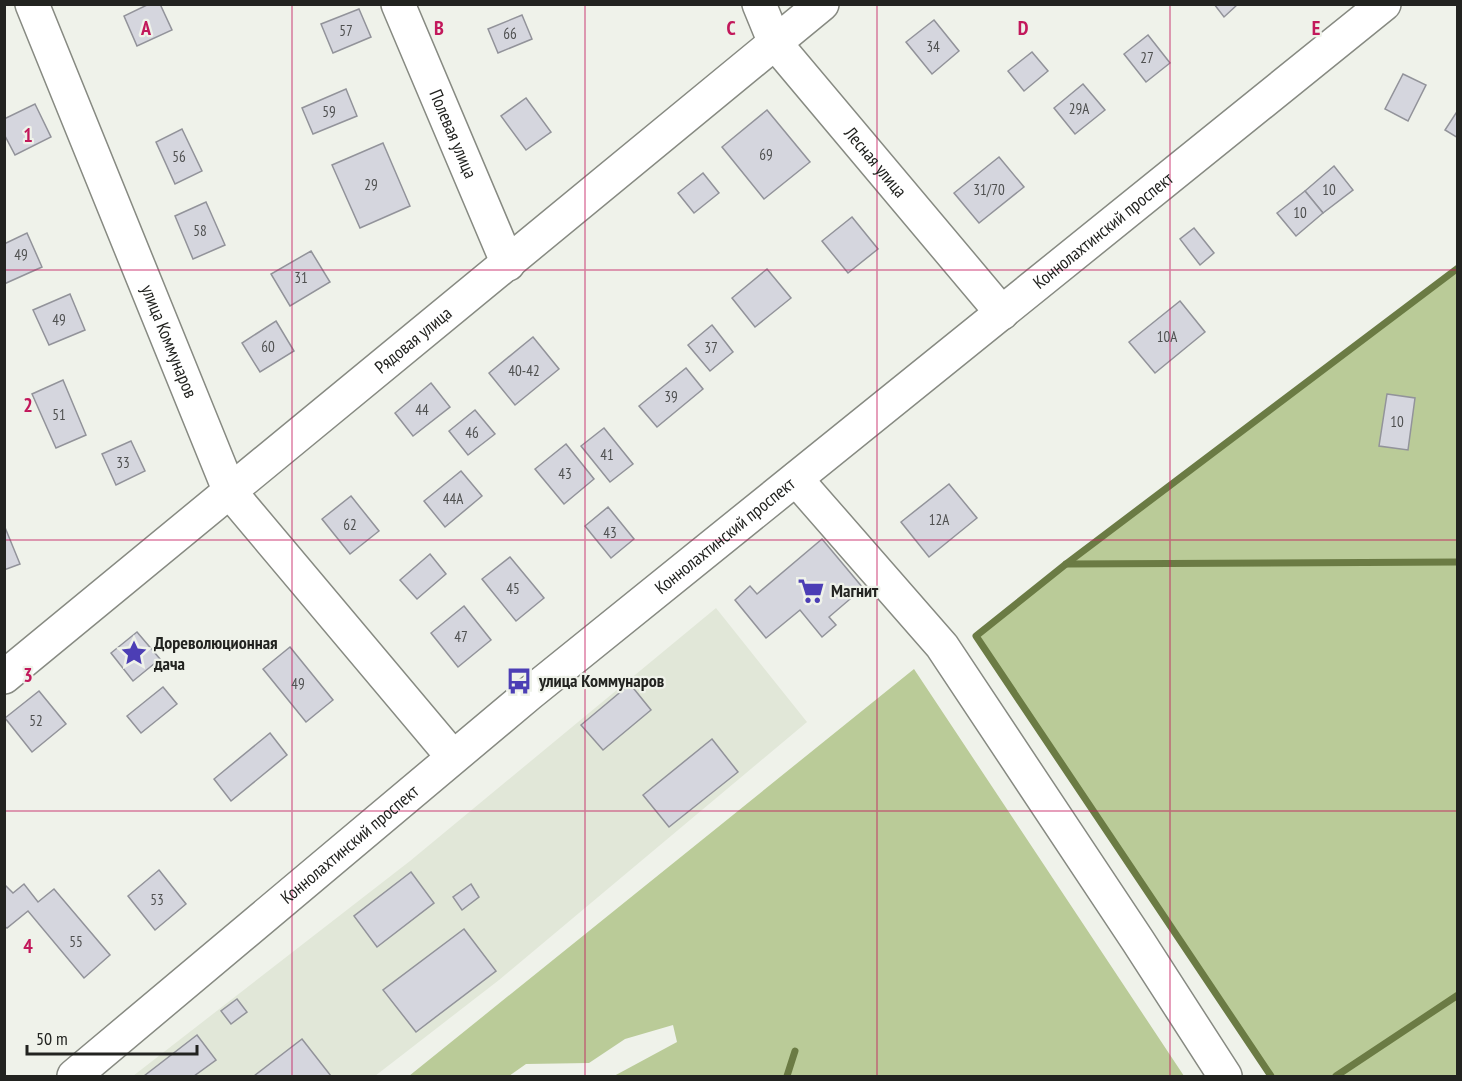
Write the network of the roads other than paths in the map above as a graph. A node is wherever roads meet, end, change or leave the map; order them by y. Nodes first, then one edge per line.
1 (32, 4) edge
2 (398, 4) edge
3 (759, 4) edge
4 (822, 4) edge
5 (1384, 4) edge
6 (775, 43) junction
7 (508, 264) junction
8 (1002, 313) junction
9 (796, 479) junction
10 (230, 492) junction
11 (4, 677) edge
12 (453, 757) junction
13 (74, 1077) edge
14 (1225, 1077) edge

1 - 10 street, улица Коммунаров
2 - 7 street, Полевая улица
3 - 6 street, Лесная улица
4 - 6 street, Рядовая улица
5 - 8 street, Коннолахтинский проспект
6 - 7 street, Рядовая улица
6 - 8 street, Лесная улица
7 - 10 street, Рядовая улица
8 - 9 street, Коннолахтинский проспект
9 - 12 street, Коннолахтинский проспект
9 - 14 street
10 - 11 street, Рядовая улица
10 - 12 street, улица Коммунаров
12 - 13 street, Коннолахтинский проспект

